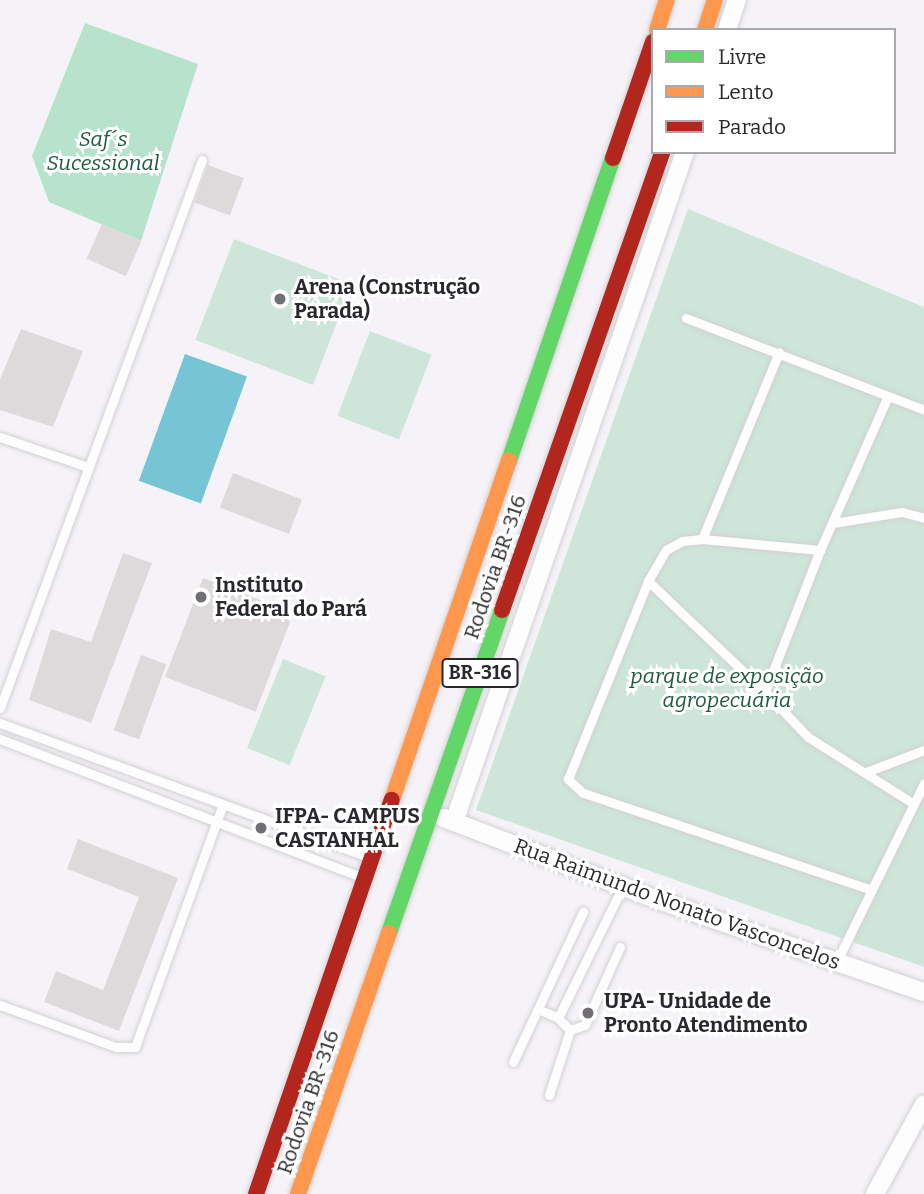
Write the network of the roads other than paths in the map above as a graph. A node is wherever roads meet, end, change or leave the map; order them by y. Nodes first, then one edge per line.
1 (667, 0) edge
2 (715, 0) edge
3 (737, 0) edge
4 (658, 28) edge
5 (706, 28) edge
6 (728, 28) edge
7 (651, 48) edge
8 (661, 154) edge
9 (684, 154) edge
10 (202, 160) dead end
11 (686, 318) dead end
12 (779, 352) junction
13 (888, 396) junction
14 (924, 410) edge
15 (0, 437) edge
16 (88, 467) junction
17 (924, 518) edge
18 (833, 523) junction
19 (702, 539) junction
20 (820, 550) junction
21 (649, 581) junction
22 (765, 692) junction
23 (0, 708) edge
24 (0, 723) edge
25 (0, 739) edge
26 (924, 750) edge
27 (866, 772) junction
28 (924, 783) edge
29 (223, 804) junction
30 (914, 804) junction
31 (430, 813) junction
32 (218, 821) junction
33 (454, 822) junction
34 (374, 859) junction
35 (367, 879) junction
36 (623, 886) junction
37 (872, 890) junction
38 (583, 912) dead end
39 (620, 947) dead end
40 (836, 963) junction
41 (924, 992) edge
42 (0, 1005) edge
43 (538, 1009) junction
44 (558, 1018) junction
45 (570, 1030) junction
46 (306, 1053) junction
47 (513, 1062) dead end
48 (549, 1094) dead end
49 (924, 1104) edge
50 (262, 1118) dead end
51 (256, 1194) edge
52 (298, 1194) edge
53 (875, 1194) edge

1 - 4 highway
2 - 5 highway
3 - 6 street
7 - 34 highway, Rodovia BR-316 / BR-316
8 - 31 highway, Rodovia BR-316 / BR-316
9 - 33 street
10 - 16 lane
11 - 12 lane
12 - 13 lane
12 - 19 lane
13 - 14 lane
13 - 18 lane
15 - 16 lane
16 - 23 lane
17 - 18 lane
18 - 20 lane
19 - 20 lane
19 - 21 lane
20 - 22 lane
21 - 22 lane
21 - 37 lane
22 - 27 lane
24 - 29 lane
25 - 32 lane
26 - 27 lane
27 - 30 lane
28 - 30 lane
29 - 32 lane
29 - 34 lane
30 - 37 lane
31 - 33 street, Rua Raimundo Nonato Vasconcelos
31 - 52 highway, Rodovia BR-316 / BR-316
32 - 35 lane
32 - 42 lane
33 - 36 street, Rua Raimundo Nonato Vasconcelos
34 - 35 highway, Rodovia BR-316 / BR-316
35 - 46 highway, Rodovia BR-316 / BR-316
36 - 40 street, Rua Raimundo Nonato Vasconcelos
36 - 44 lane
37 - 40 lane
38 - 43 lane
39 - 45 lane
40 - 41 street, Rua Raimundo Nonato Vasconcelos
43 - 44 lane
43 - 47 lane
44 - 45 lane
45 - 48 lane
46 - 50 highway
46 - 51 highway, BR-316
49 - 53 street

